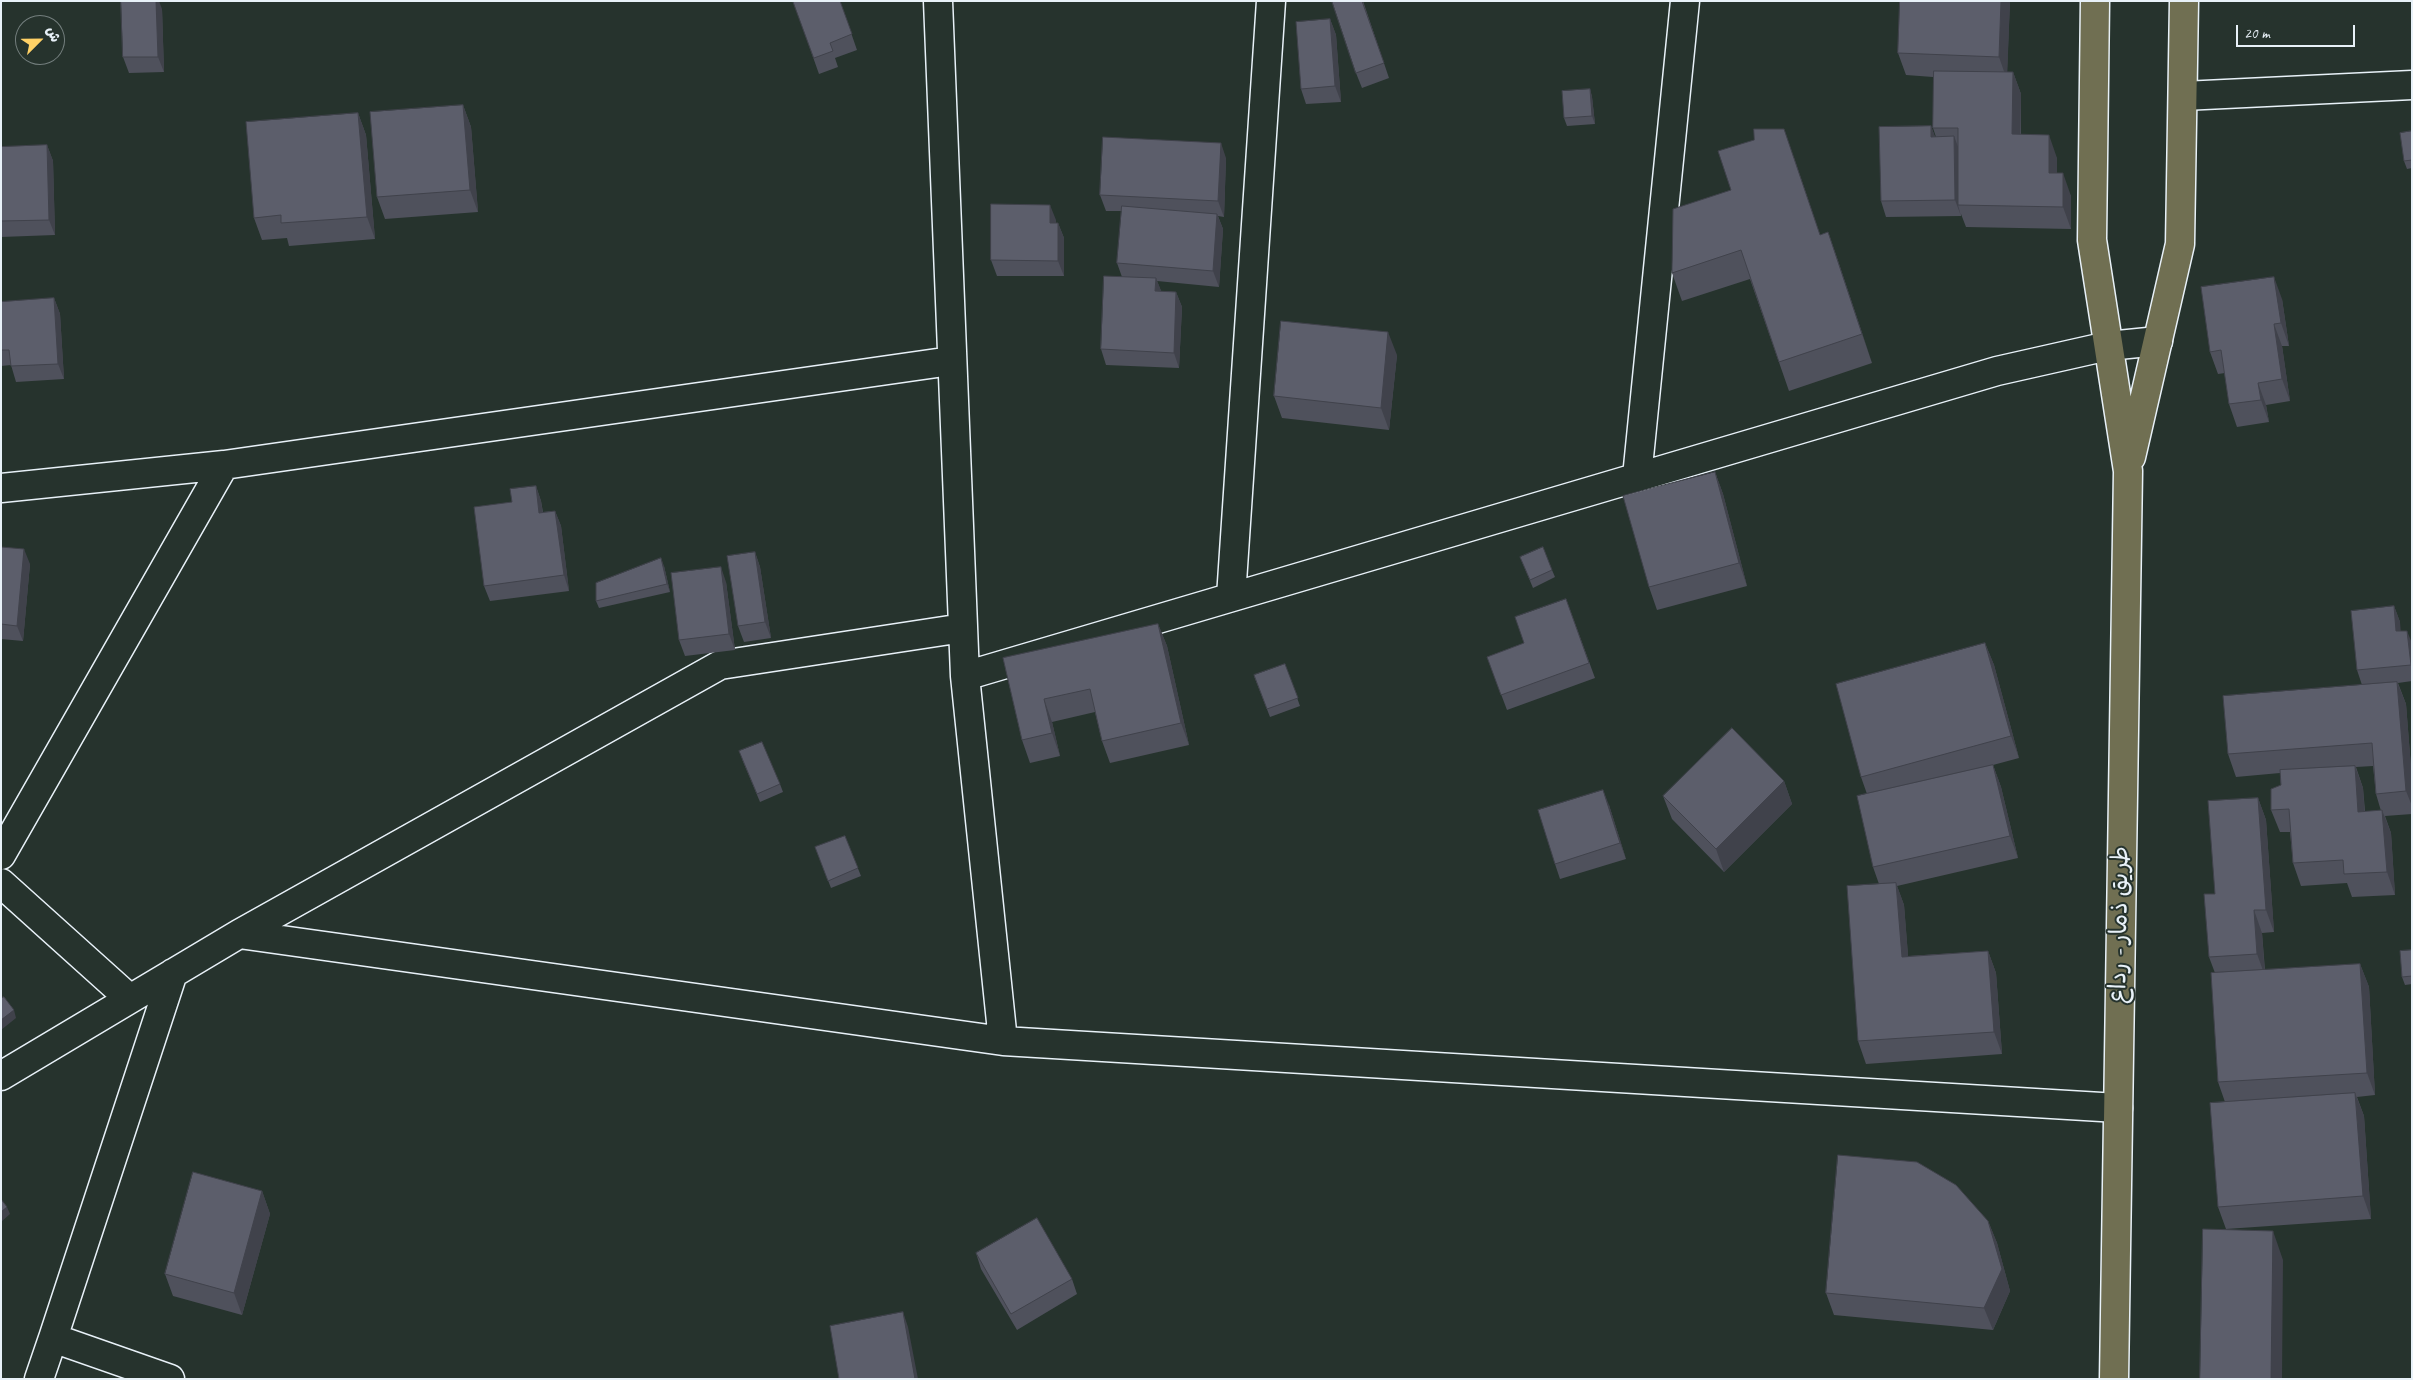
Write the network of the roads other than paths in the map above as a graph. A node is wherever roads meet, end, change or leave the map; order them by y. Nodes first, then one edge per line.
1 (938, 1) edge
2 (1271, 1) edge
3 (1685, 1) edge
4 (2096, 1) edge
5 (2184, 1) edge
6 (2412, 85) edge
7 (2183, 96) junction
8 (2158, 341) junction
9 (2108, 346) junction
10 (951, 361) junction
11 (224, 465) junction
12 (2128, 471) junction
13 (1637, 477) junction
14 (1, 488) edge
15 (1232, 596) junction
16 (963, 628) junction
17 (965, 676) junction
18 (1, 855) edge
19 (1, 883) edge
20 (239, 934) junction
21 (173, 973) junction
22 (130, 999) junction
23 (1003, 1041) junction
24 (1, 1076) edge
25 (2118, 1108) junction
26 (53, 1338) junction
27 (39, 1379) edge
28 (170, 1379) edge
29 (2114, 1379) edge

1 - 10 street
2 - 15 street
3 - 13 street
4 - 9 main road
5 - 7 main road
6 - 7 street
7 - 8 main road
8 - 9 street
8 - 12 main road
9 - 12 main road
9 - 13 street
10 - 11 street
10 - 16 street
11 - 14 street
11 - 18 street
12 - 25 main road, طريق ذمار - رداع
13 - 15 street
15 - 17 street
16 - 17 street
16 - 20 street
17 - 23 street
19 - 22 street
20 - 21 street
20 - 23 street
21 - 22 street
21 - 26 street
22 - 24 street
23 - 25 street
25 - 29 main road, طريق ذمار - رداع
26 - 27 street
26 - 28 street

